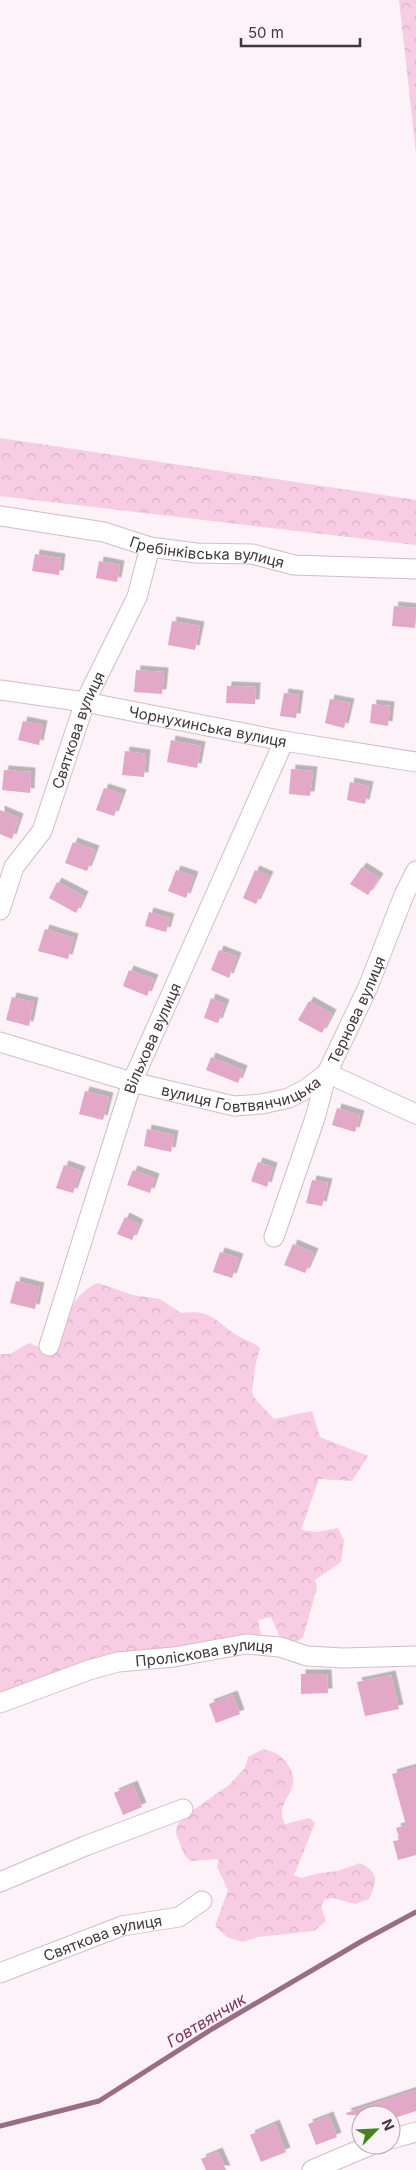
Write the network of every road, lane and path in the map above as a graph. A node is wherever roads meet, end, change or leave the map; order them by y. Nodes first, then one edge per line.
1 (0, 516) edge
2 (150, 547) junction
3 (416, 569) edge
4 (0, 690) edge
5 (85, 702) junction
6 (284, 741) junction
7 (416, 762) edge
8 (7, 866) edge
9 (416, 871) edge
10 (0, 910) edge
11 (0, 1042) edge
12 (327, 1074) junction
13 (132, 1082) junction
14 (416, 1114) edge
15 (274, 1237) dead end
16 (49, 1346) dead end
17 (416, 1656) edge
18 (0, 1702) edge
19 (182, 1809) dead end
20 (0, 1882) edge
21 (202, 1901) dead end
22 (0, 1973) edge
23 (416, 2132) edge
24 (401, 2136) edge
25 (351, 2153) edge
26 (312, 2170) edge

1 - 2 street, Гребінківська вулиця
2 - 3 street, Гребінківська вулиця
2 - 5 street, Святкова вулиця
4 - 5 street, Чорнухинська вулиця
5 - 6 street, Чорнухинська вулиця
5 - 8 street, Святкова вулиця
6 - 7 street, Чорнухинська вулиця
6 - 13 street, Вільхова вулиця
8 - 10 street, Святкова вулиця
9 - 12 street, Тернова вулиця
11 - 13 street, вулиця Говтвянчицька
12 - 13 street, вулиця Говтвянчицька
12 - 14 street, вулиця Говтвянчицька
12 - 15 street, Тернова вулиця
13 - 16 street, Вільхова вулиця
17 - 18 street, Проліскова вулиця
19 - 20 street
21 - 22 street, Святкова вулиця
23 - 24 street
25 - 26 street

